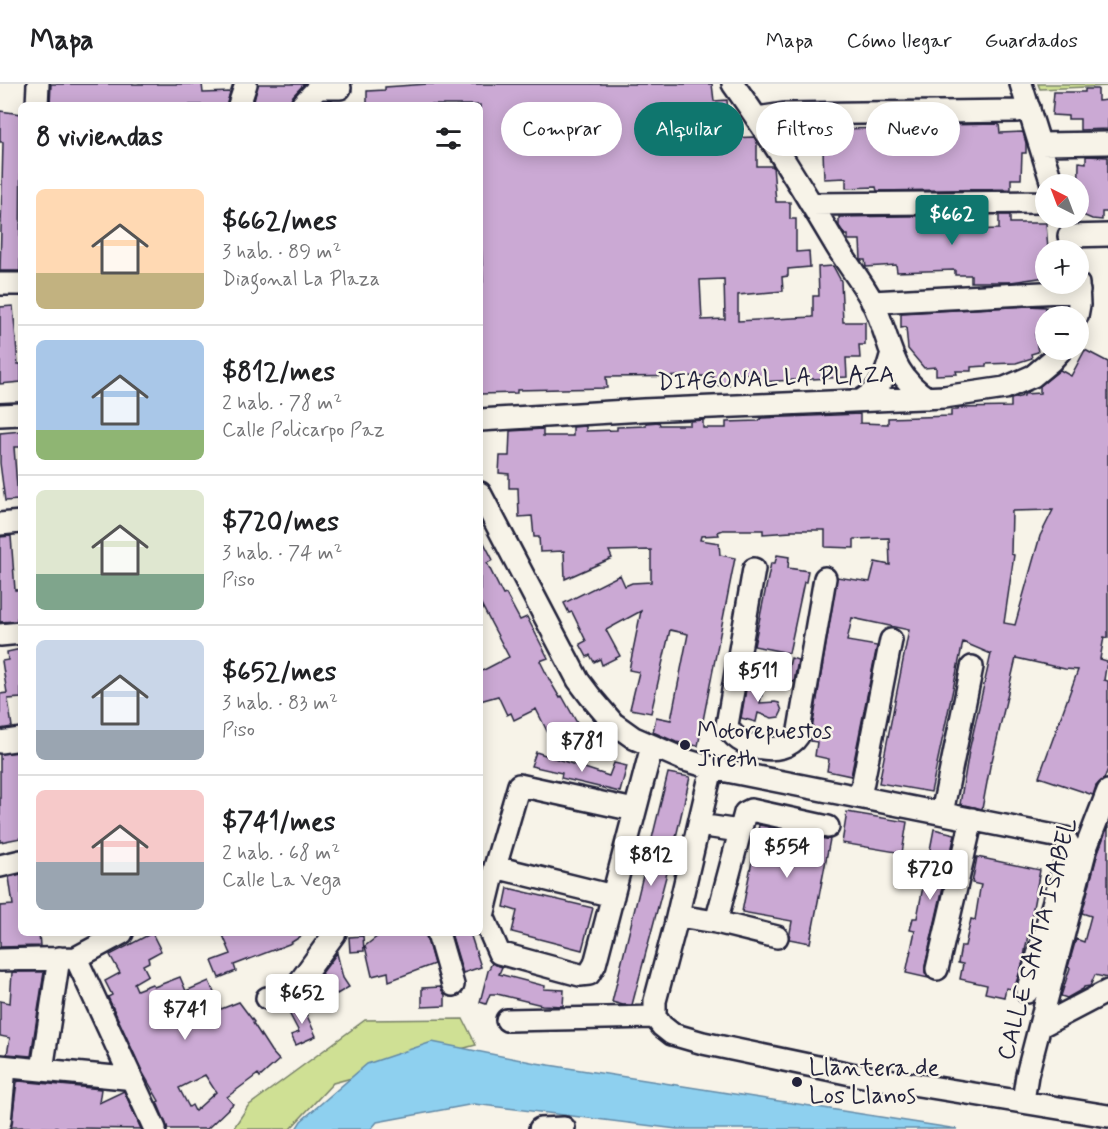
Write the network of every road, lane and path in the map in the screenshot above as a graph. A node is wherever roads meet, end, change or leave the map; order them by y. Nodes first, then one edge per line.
1 (38, 84) edge
2 (246, 84) edge
3 (734, 84) edge
4 (1021, 84) edge
5 (341, 92) edge
6 (37, 102) edge
7 (240, 102) edge
8 (305, 102) edge
9 (1029, 108) junction
10 (854, 113) edge
11 (756, 117) edge
12 (1108, 142) edge
13 (1040, 144) junction
14 (781, 156) edge
15 (1049, 174) edge
16 (1035, 202) edge
17 (812, 204) junction
18 (1068, 235) edge
19 (1108, 235) edge
20 (0, 284) edge
21 (18, 284) edge
22 (1035, 290) edge
23 (873, 302) junction
24 (891, 356) junction
25 (1052, 360) edge
26 (927, 398) junction
27 (862, 400) junction
28 (18, 414) edge
29 (0, 416) edge
30 (483, 420) edge
31 (483, 499) edge
32 (18, 522) edge
33 (0, 524) edge
34 (754, 569) dead end
35 (825, 578) dead end
36 (18, 633) edge
37 (0, 635) edge
38 (891, 640) dead end
39 (972, 667) dead end
40 (18, 739) edge
41 (0, 742) edge
42 (652, 746) junction
43 (757, 746) junction
44 (712, 768) junction
45 (751, 775) junction
46 (1108, 791) edge
47 (860, 796) junction
48 (634, 810) junction
49 (942, 813) junction
50 (972, 819) junction
51 (699, 825) junction
52 (828, 827) dead end
53 (740, 831) junction
54 (18, 862) edge
55 (0, 866) edge
56 (495, 867) junction
57 (613, 896) junction
58 (678, 916) junction
59 (716, 922) junction
60 (115, 936) edge
61 (333, 936) edge
62 (437, 936) edge
63 (777, 937) dead end
64 (67, 958) junction
65 (0, 960) edge
66 (937, 969) dead end
67 (453, 984) dead end
68 (1108, 991) edge
69 (1027, 992) dead end
70 (267, 998) dead end
71 (656, 1017) junction
72 (507, 1020) dead end
73 (1041, 1026) junction
74 (3, 1066) edge
75 (42, 1070) junction
76 (132, 1080) junction
77 (1023, 1101) junction
78 (1108, 1116) edge
79 (0, 1122) edge
80 (564, 1128) edge
81 (155, 1129) edge
82 (540, 1129) edge

1 - 6 street
2 - 7 street
3 - 11 street
4 - 9 street
5 - 8 street
9 - 10 street
9 - 13 street
12 - 13 street
13 - 15 street
14 - 17 street
16 - 17 street
17 - 23 street
18 - 19 street
20 - 21 street
22 - 23 street
23 - 24 street
24 - 26 street
24 - 27 street
25 - 26 street, DIAGONAL LA PLAZA
26 - 27 street, DIAGONAL LA PLAZA
27 - 30 street, DIAGONAL LA PLAZA
28 - 29 street
31 - 42 street
32 - 33 street
34 - 43 street
35 - 43 street
36 - 37 street
38 - 47 street
39 - 49 street
40 - 41 street
42 - 44 street
42 - 48 street
43 - 45 street
44 - 45 street
44 - 51 street
45 - 47 street
46 - 73 street, CALLE SANTA ISABEL
47 - 49 street
48 - 56 street
48 - 57 street
49 - 50 street
50 - 66 street
50 - 69 street
51 - 53 street
51 - 58 street
52 - 53 street
53 - 59 street
54 - 55 street
56 - 57 street
56 - 57 street
58 - 59 street
58 - 71 street
59 - 63 street
60 - 64 street
61 - 70 street
62 - 67 street
64 - 65 street
64 - 75 street
64 - 76 street
68 - 73 street
71 - 72 street
71 - 77 street
73 - 77 street, CALLE SANTA ISABEL
74 - 75 street
74 - 79 street
75 - 76 street
76 - 81 street
77 - 78 street
80 - 82 street

